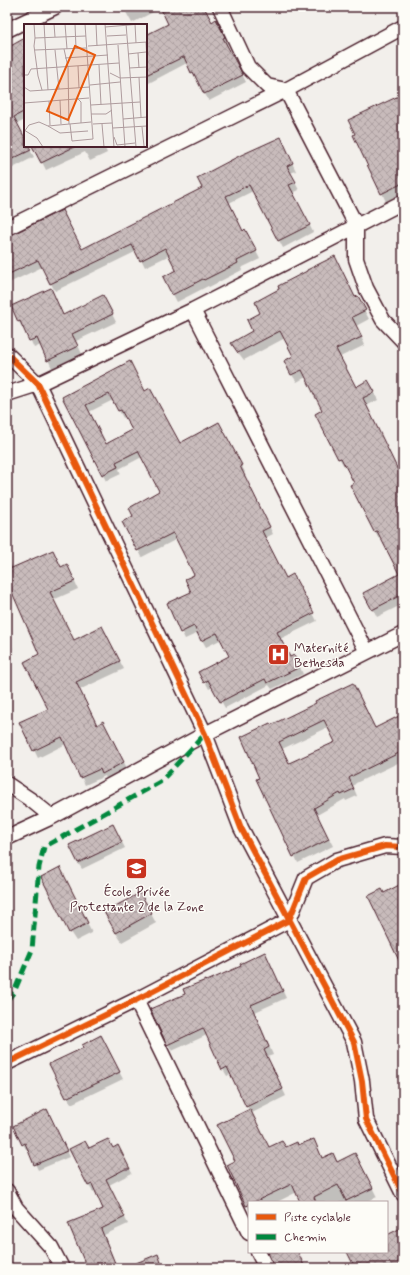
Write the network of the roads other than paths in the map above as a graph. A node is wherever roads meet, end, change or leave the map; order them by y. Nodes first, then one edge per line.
1 (55, 7) edge
2 (220, 7) edge
3 (33, 11) edge
4 (403, 27) edge
5 (7, 30) edge
6 (286, 90) junction
7 (403, 202) edge
8 (356, 225) junction
9 (7, 228) edge
10 (193, 310) junction
11 (403, 341) edge
12 (7, 354) edge
13 (38, 384) junction
14 (7, 394) edge
15 (403, 634) edge
16 (367, 652) junction
17 (205, 734) junction
18 (7, 784) edge
19 (52, 817) junction
20 (7, 838) edge
21 (403, 847) edge
22 (289, 920) junction
23 (136, 1000) junction
24 (7, 1062) edge
25 (7, 1191) edge
26 (403, 1194) edge
27 (248, 1231) edge
28 (258, 1253) edge
29 (62, 1268) edge
30 (266, 1268) edge

1 - 3 street
2 - 6 street
3 - 5 street
4 - 6 street
6 - 8 street
6 - 9 street
7 - 8 street
8 - 10 street
8 - 11 street
10 - 13 street
10 - 16 street
12 - 13 street
13 - 14 street
13 - 17 street
15 - 16 street
16 - 17 street
17 - 19 street
17 - 22 street
18 - 19 street
19 - 20 street
21 - 22 street
22 - 23 street
22 - 26 street
23 - 24 street
23 - 27 street
25 - 29 street
28 - 30 street

